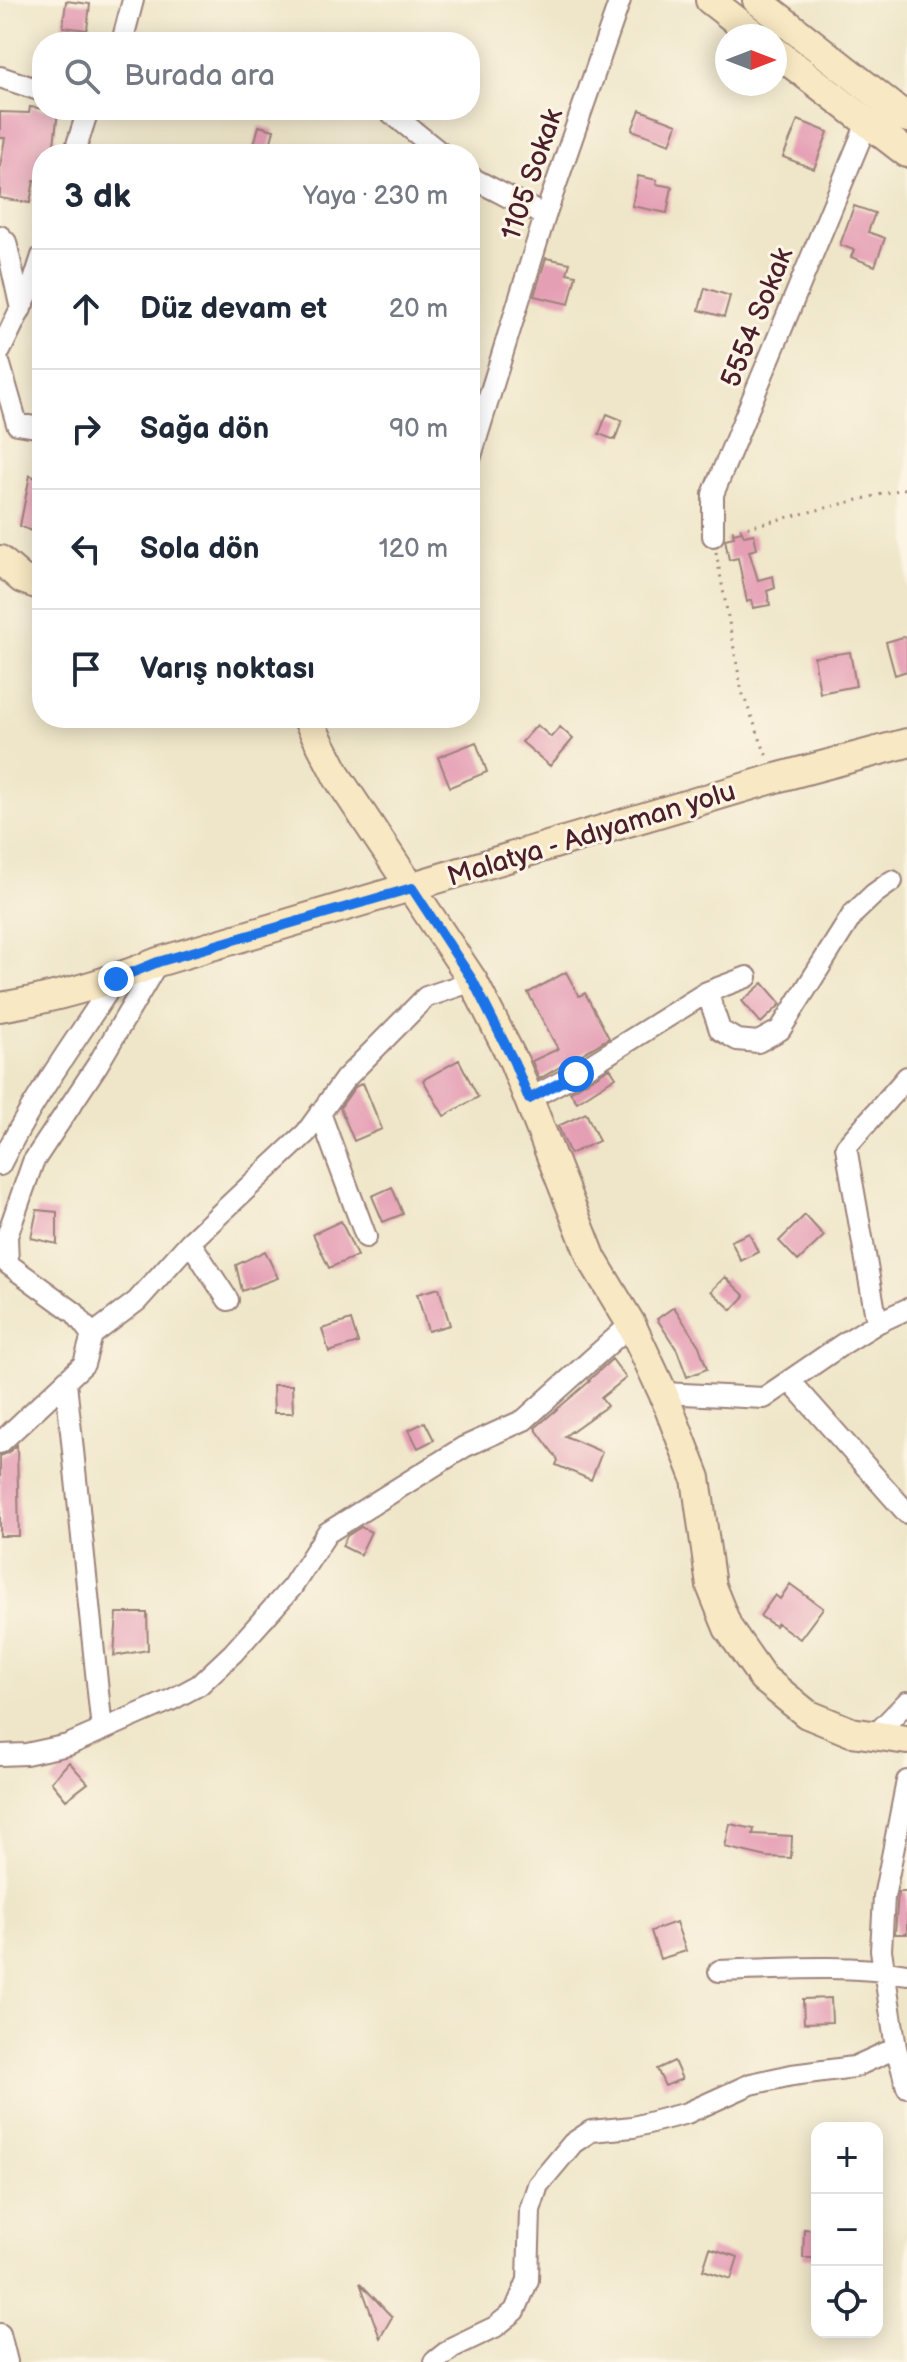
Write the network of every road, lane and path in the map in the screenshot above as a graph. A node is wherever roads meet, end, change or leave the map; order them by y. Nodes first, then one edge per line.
1 (133, 0) edge
2 (620, 0) edge
3 (710, 0) edge
4 (757, 0) edge
5 (741, 24) edge
6 (125, 32) edge
7 (787, 60) edge
8 (0, 77) edge
9 (32, 88) edge
10 (907, 118) edge
11 (85, 120) edge
12 (400, 120) edge
13 (867, 123) junction
14 (77, 144) edge
15 (430, 144) edge
16 (907, 153) edge
17 (480, 182) edge
18 (545, 216) junction
19 (0, 236) edge
20 (32, 285) edge
21 (21, 309) junction
22 (0, 351) edge
23 (0, 365) edge
24 (32, 426) edge
25 (480, 427) edge
26 (907, 488) edge
27 (713, 536) junction
28 (0, 560) edge
29 (32, 582) edge
30 (312, 728) edge
31 (907, 743) edge
32 (776, 778) junction
33 (892, 881) dead end
34 (412, 888) junction
35 (158, 962) junction
36 (747, 977) dead end
37 (116, 979) junction
38 (473, 981) junction
39 (707, 992) junction
40 (0, 1007) edge
41 (907, 1077) edge
42 (529, 1099) junction
43 (320, 1113) junction
44 (0, 1165) edge
45 (366, 1237) dead end
46 (190, 1242) junction
47 (228, 1300) dead end
48 (907, 1309) edge
49 (877, 1323) junction
50 (631, 1324) junction
51 (92, 1335) junction
52 (790, 1381) junction
53 (66, 1383) junction
54 (663, 1393) junction
55 (0, 1443) edge
56 (907, 1513) edge
57 (907, 1702) edge
58 (102, 1730) junction
59 (875, 1735) junction
60 (907, 1740) edge
61 (0, 1755) edge
62 (907, 1781) edge
63 (898, 1869) edge
64 (884, 1970) junction
65 (719, 1971) dead end
66 (907, 1974) edge
67 (901, 2057) edge
68 (907, 2087) edge
69 (0, 2334) edge
70 (7, 2362) edge
71 (434, 2362) edge

1 - 6 street
2 - 18 street, 1105 Sokak
3 - 5 main road
4 - 10 main road
7 - 13 main road
8 - 9 street
11 - 14 street
12 - 15 street
13 - 16 main road
13 - 27 street, 5554 Sokak
17 - 18 street
18 - 25 street, 1105 Sokak
19 - 21 street
20 - 21 street
21 - 22 street
23 - 24 street
26 - 27 path
27 - 32 path
28 - 29 main road
30 - 34 main road
31 - 32 main road, Malatya - Adıyaman yolu
32 - 34 main road, Malatya - Adıyaman yolu
33 - 39 street
34 - 35 main road, Malatya - Adıyaman yolu
34 - 38 main road
35 - 37 main road, Malatya - Adıyaman yolu
35 - 51 street
36 - 39 street
37 - 40 main road, Malatya - Adıyaman yolu
37 - 44 street
38 - 42 main road
38 - 43 street
39 - 42 street
41 - 49 street
42 - 50 main road
43 - 45 street
43 - 46 street
46 - 47 street
46 - 51 street
48 - 49 street
49 - 52 street
50 - 54 main road
50 - 58 street
51 - 53 street
52 - 54 street
52 - 56 street
53 - 55 street
53 - 58 street
54 - 59 main road
57 - 59 street
58 - 61 street
59 - 60 main road
62 - 63 street
63 - 64 street
64 - 65 street
64 - 66 street
64 - 67 street
67 - 68 street
67 - 71 street
69 - 70 street

